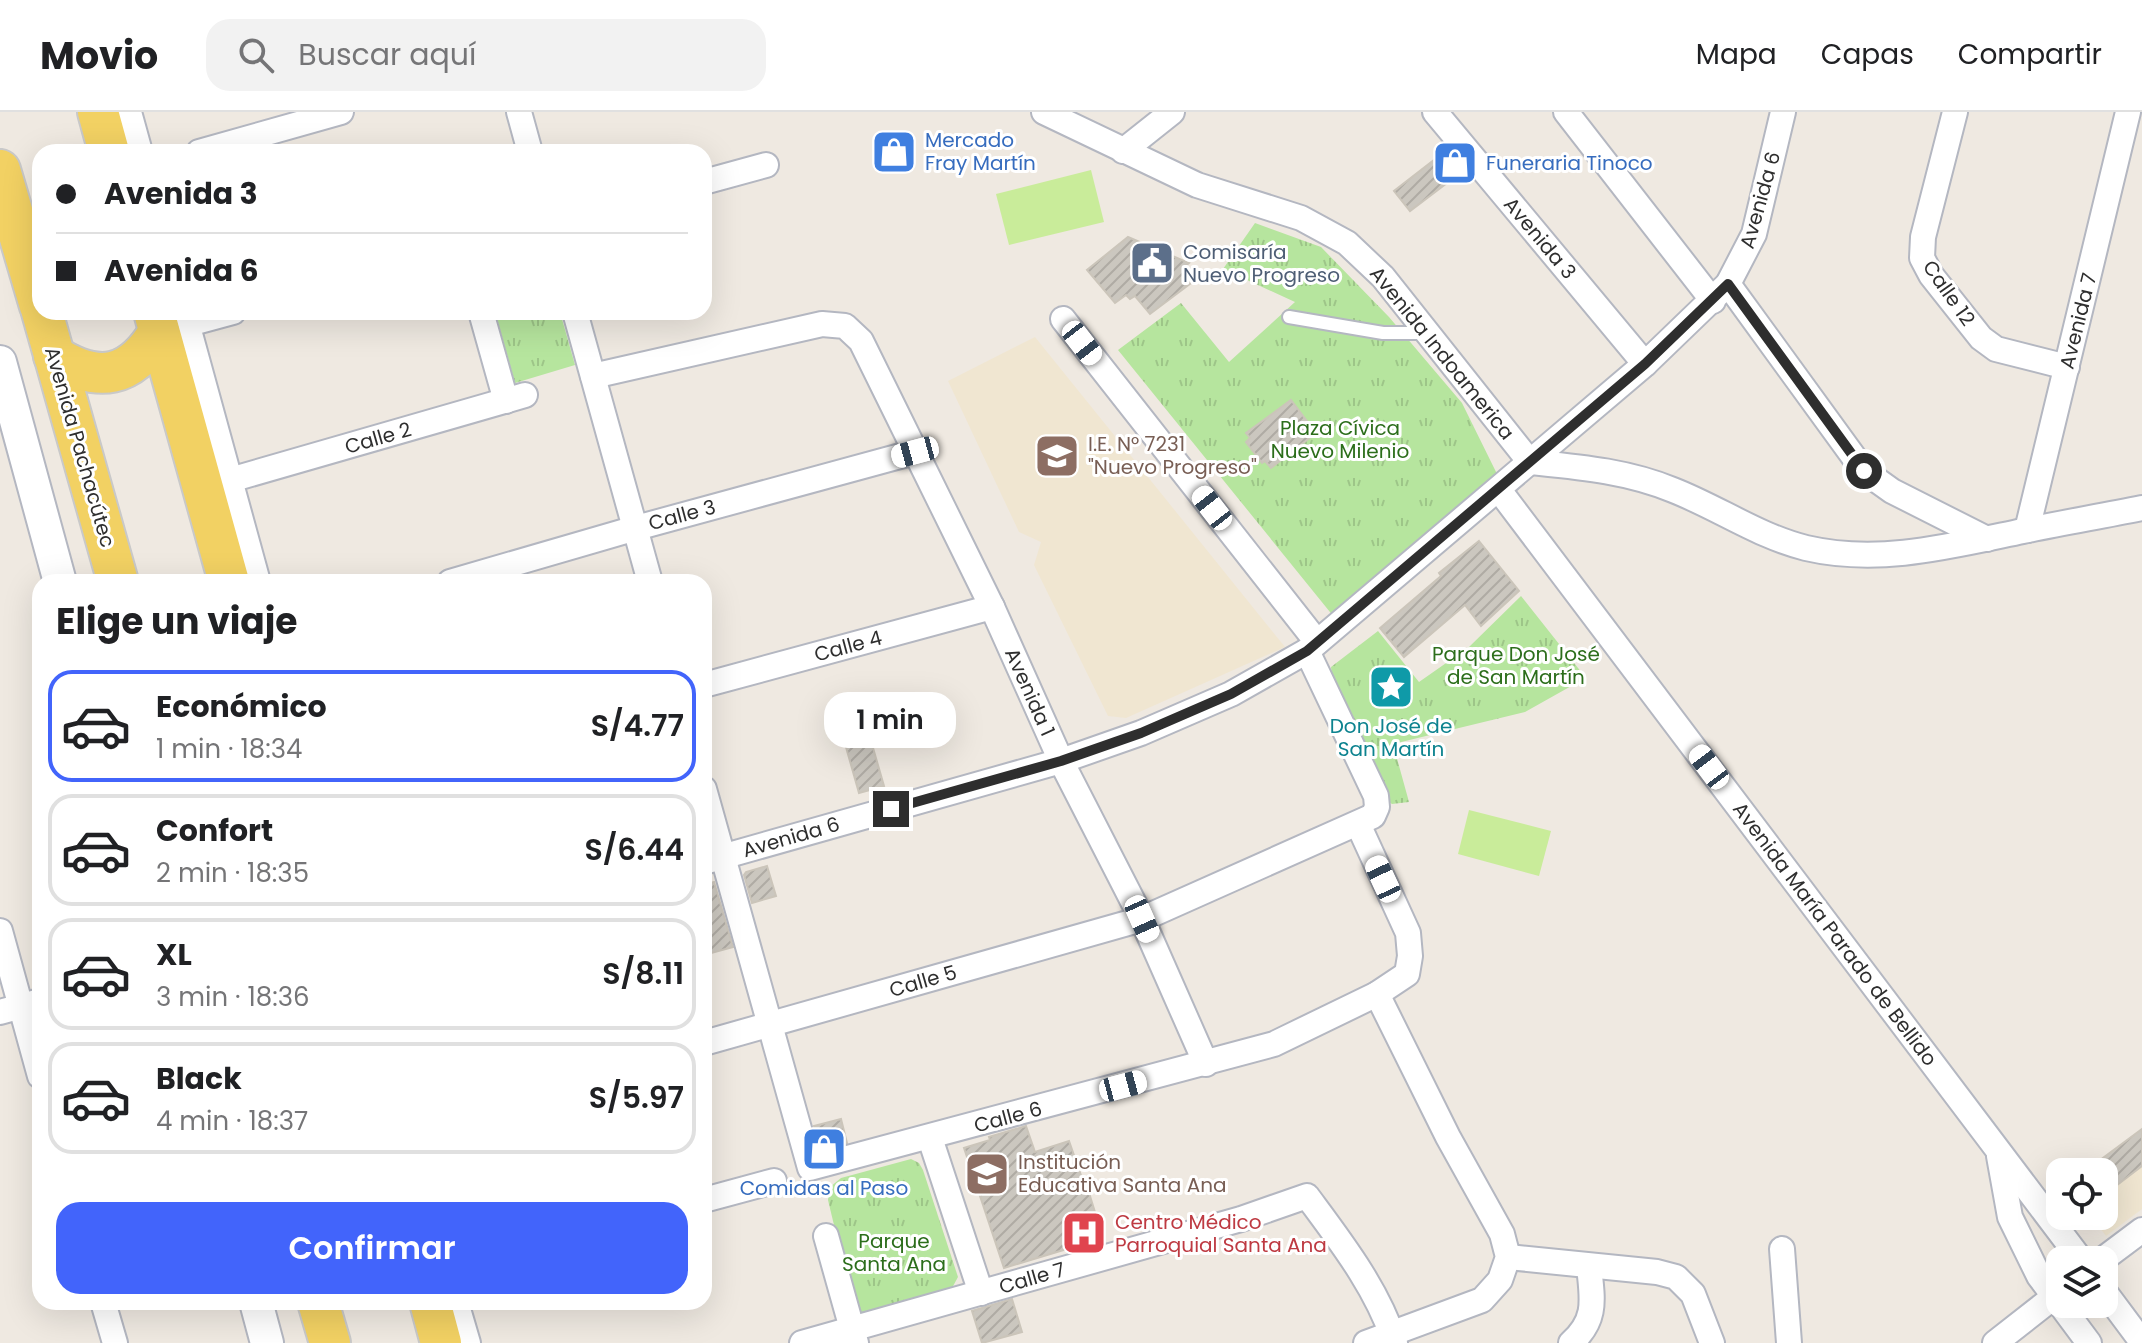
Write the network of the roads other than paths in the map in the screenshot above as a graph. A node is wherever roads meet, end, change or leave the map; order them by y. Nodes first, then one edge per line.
1 (341, 112) edge
2 (519, 112) edge
3 (1044, 112) edge
4 (1172, 112) edge
5 (1435, 112) edge
6 (1566, 112) edge
7 (1782, 112) edge
8 (1955, 112) edge
9 (2128, 112) edge
10 (123, 113) edge
11 (112, 144) edge
12 (137, 144) edge
13 (227, 144) edge
14 (528, 144) edge
15 (1123, 151) junction
16 (766, 165) dead end
17 (0, 170) edge
18 (712, 180) edge
19 (32, 278) edge
20 (1721, 293) junction
21 (1289, 317) dead end
22 (1063, 319) dead end
23 (44, 320) edge
24 (171, 320) edge
25 (484, 320) edge
26 (577, 320) edge
27 (1428, 333) junction
28 (54, 356) junction
29 (1645, 364) junction
30 (1, 367) edge
31 (2067, 367) junction
32 (593, 376) junction
33 (915, 452) junction
34 (1530, 462) junction
35 (230, 480) junction
36 (1499, 490) junction
37 (2142, 508) edge
38 (636, 528) junction
39 (2027, 530) junction
40 (1987, 539) junction
41 (58, 574) edge
42 (116, 574) edge
43 (227, 574) edge
44 (256, 574) edge
45 (478, 574) edge
46 (648, 574) edge
47 (992, 607) junction
48 (1312, 646) junction
49 (712, 683) edge
50 (1061, 761) junction
51 (1358, 824) junction
52 (713, 860) edge
53 (1142, 919) junction
54 (0, 931) edge
55 (1377, 994) junction
56 (20, 1006) edge
57 (769, 1025) junction
58 (712, 1041) edge
59 (32, 1048) edge
60 (1206, 1064) junction
61 (930, 1138) junction
62 (1998, 1150) junction
63 (774, 1181) dead end
64 (712, 1198) edge
65 (2142, 1230) edge
66 (826, 1236) dead end
67 (2070, 1246) edge
68 (2118, 1248) edge
69 (1782, 1249) dead end
70 (1508, 1257) junction
71 (1589, 1266) junction
72 (2046, 1284) edge
73 (981, 1293) junction
74 (2046, 1308) edge
75 (105, 1310) edge
76 (258, 1310) edge
77 (320, 1310) edge
78 (432, 1310) edge
79 (458, 1310) edge
80 (2118, 1310) edge
81 (2072, 1318) edge
82 (854, 1336) edge
83 (1394, 1339) edge
84 (2142, 1342) edge
85 (115, 1343) edge
86 (267, 1343) edge
87 (330, 1343) edge
88 (441, 1343) edge
89 (468, 1343) edge
90 (802, 1343) edge
91 (1366, 1343) edge
92 (1571, 1343) edge
93 (1712, 1343) edge
94 (1789, 1343) edge
95 (1995, 1343) edge
96 (2089, 1343) edge

1 - 13 street
2 - 14 street
3 - 15 street, Avenida Indoamerica
4 - 15 street
5 - 29 street, Avenida 3
6 - 20 street
7 - 20 street, Avenida 6
8 - 31 street, Calle 12
9 - 31 street, Avenida 7
10 - 11 main road
10 - 12 street
15 - 27 street, Avenida Indoamerica
16 - 18 street
17 - 19 main road, Avenida Pachacútec
20 - 29 street, Avenida 6
20 - 40 street
21 - 27 lane
22 - 48 street
23 - 28 main road, Avenida Pachacútec
24 - 28 main road
24 - 35 street
24 - 43 main road
25 - 35 street, Calle 2
26 - 32 street
27 - 34 street, Avenida Indoamerica
28 - 42 main road, Avenida Pachacútec
29 - 34 street, Avenida 6
30 - 41 street
31 - 39 street, Avenida 7
32 - 33 street, Avenida 1
32 - 38 street
33 - 38 street, Calle 3
33 - 47 street, Avenida 1
34 - 36 street, Avenida 6
34 - 40 street
35 - 44 street
36 - 48 street, Avenida 6
36 - 62 street, Avenida María Parado de Bellido
37 - 39 street
38 - 45 street, Calle 3
38 - 46 street
39 - 40 street
47 - 49 street, Calle 4
47 - 50 street, Avenida 1
48 - 50 street, Avenida 6
48 - 51 street
50 - 52 street, Avenida 6
50 - 53 street, Avenida 1
51 - 53 street, Calle 5
51 - 55 street, Calle 6
52 - 57 street
53 - 57 street, Calle 5
53 - 60 street, Avenida 1
54 - 56 street
55 - 60 street, Calle 6
55 - 70 street
56 - 59 street
57 - 58 street, Calle 5
57 - 61 street, Calle 6
60 - 61 street, Calle 6
61 - 73 street
62 - 67 street, Avenida María Parado de Bellido
62 - 72 street, Avenida María Parado de Bellido
63 - 64 street
65 - 68 street
66 - 82 street
69 - 94 street
70 - 71 street
70 - 83 street
71 - 92 street
71 - 93 street
73 - 82 street, Calle 7
73 - 83 street, Calle 7
74 - 95 street
75 - 85 street
76 - 86 street
77 - 87 main road
78 - 88 main road
79 - 89 street
80 - 84 street
81 - 96 street, Avenida María Parado de Bellido
82 - 90 street, Calle 7
83 - 91 street

